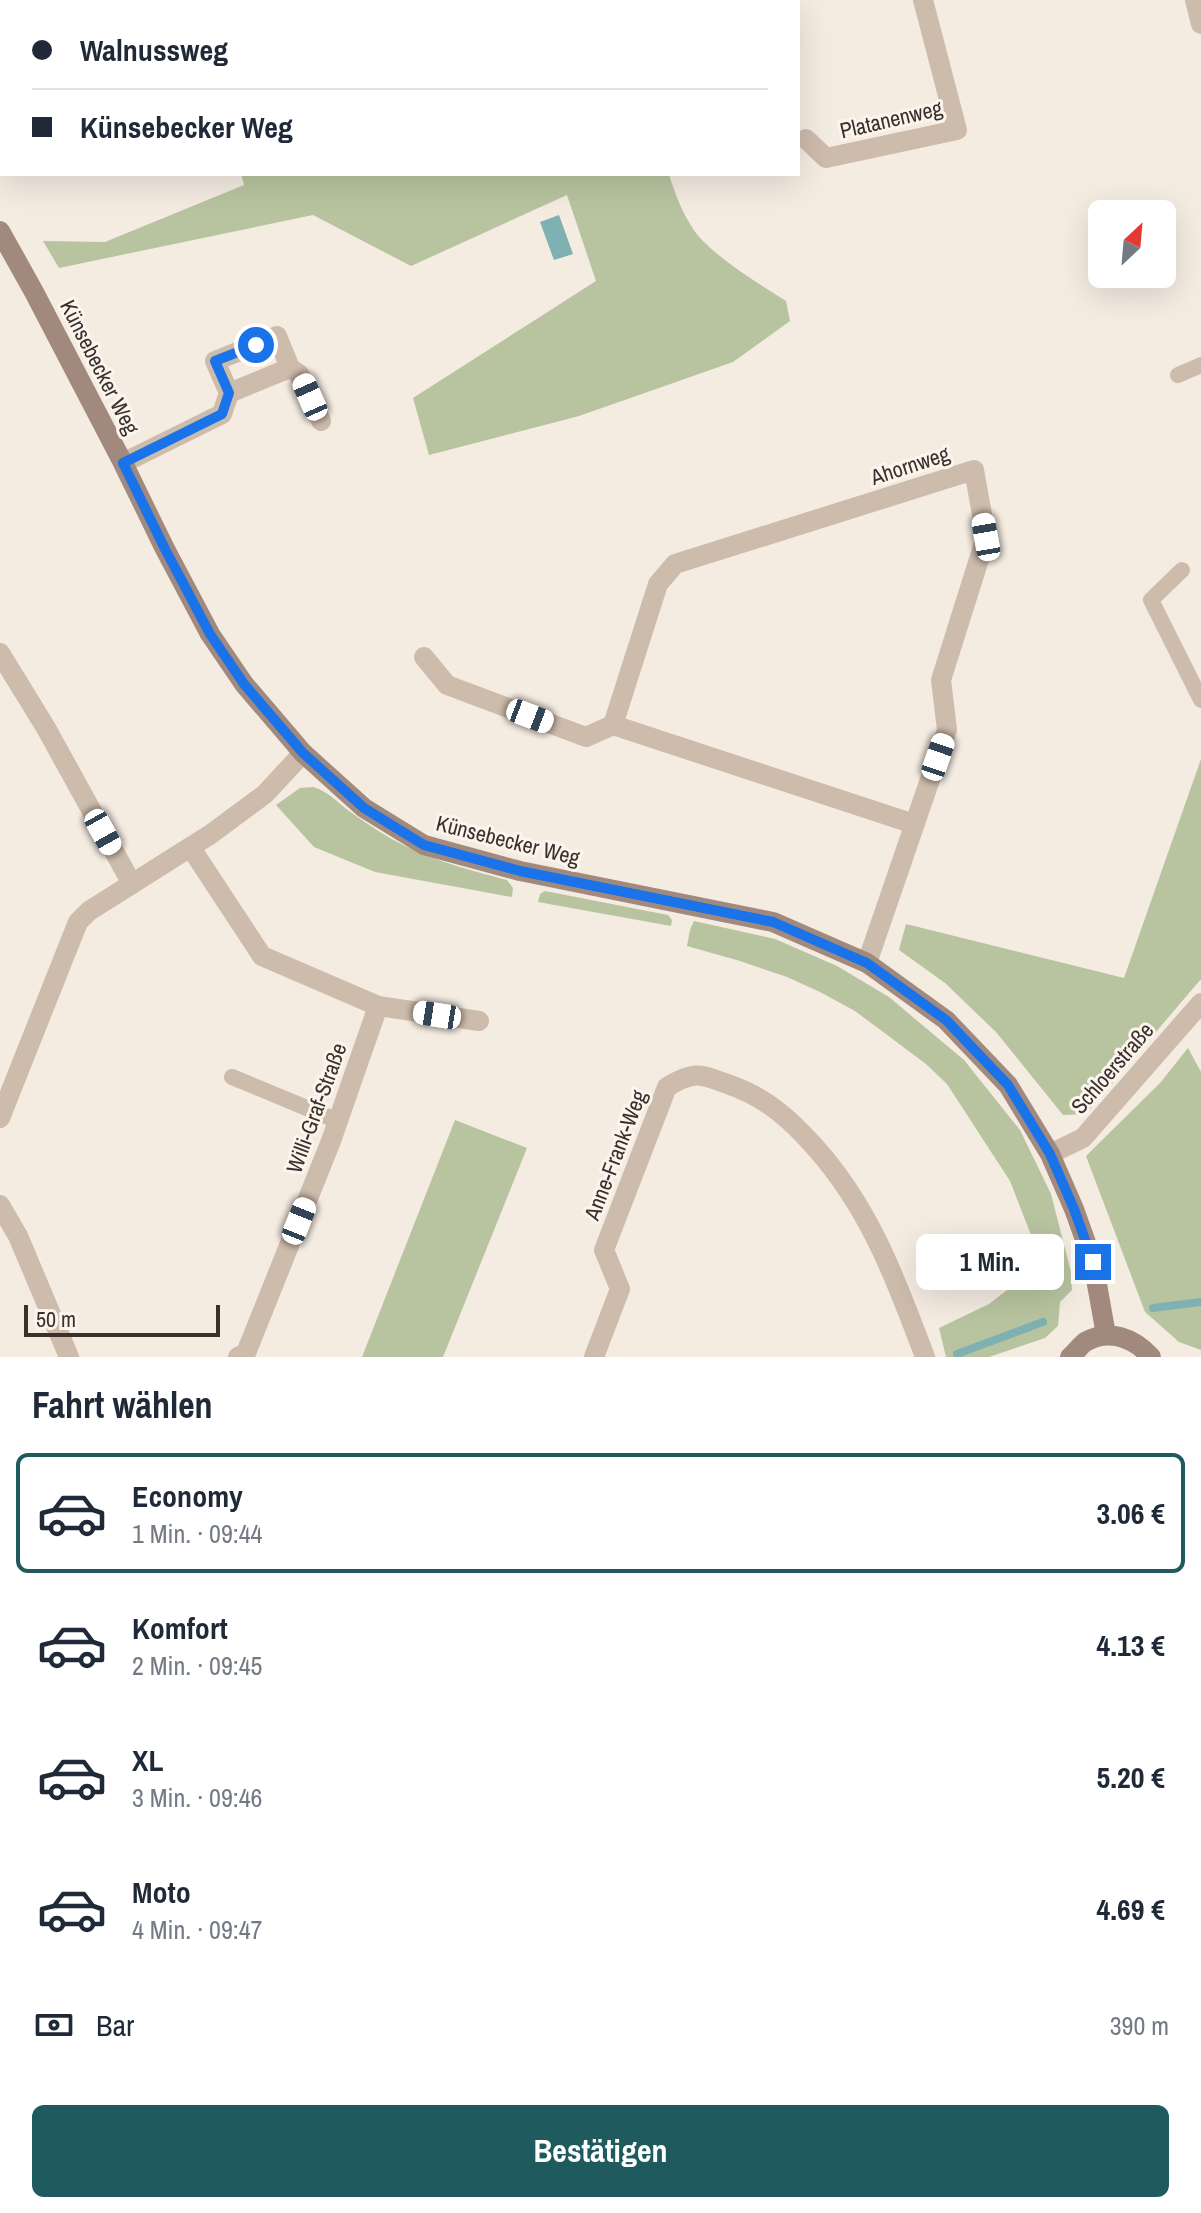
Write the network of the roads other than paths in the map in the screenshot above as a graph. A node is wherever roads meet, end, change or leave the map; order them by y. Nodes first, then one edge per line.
1 (923, 0) edge
2 (1195, 0) edge
3 (1201, 24) edge
4 (806, 139) dead end
5 (0, 231) edge
6 (1201, 365) edge
7 (290, 368) junction
8 (1178, 375) dead end
9 (229, 393) junction
10 (321, 421) dead end
11 (123, 463) junction
12 (1182, 570) dead end
13 (0, 653) edge
14 (424, 657) dead end
15 (1201, 700) edge
16 (613, 725) junction
17 (303, 753) junction
18 (914, 824) junction
19 (191, 848) junction
20 (132, 884) junction
21 (867, 963) junction
22 (1201, 1003) edge
23 (378, 1006) junction
24 (479, 1021) dead end
25 (232, 1077) dead end
26 (0, 1118) edge
27 (338, 1121) junction
28 (1050, 1154) junction
29 (0, 1205) edge
30 (1106, 1335) junction
31 (69, 1357) edge
32 (238, 1357) edge
33 (594, 1357) edge
34 (925, 1357) edge
35 (1070, 1357) edge
36 (1151, 1357) edge

1 - 4 street, Platanenweg
2 - 3 street
5 - 11 street, Künsebecker Weg
6 - 8 lane
7 - 9 street
7 - 9 street
7 - 10 street
9 - 11 street
11 - 17 street, Künsebecker Weg
12 - 15 lane
13 - 20 street
14 - 16 street
16 - 18 street
16 - 18 street, Ahornweg
17 - 19 street
17 - 21 street, Künsebecker Weg
18 - 21 street, Ahornweg
19 - 20 street
19 - 23 street
20 - 26 street
21 - 28 street, Künsebecker Weg
22 - 28 street, Schloerstraße
23 - 24 street
23 - 27 street, Willi-Graf-Straße
25 - 27 lane
27 - 32 street, Willi-Graf-Straße
28 - 30 street, Künsebecker Weg
29 - 31 street
30 - 35 street
30 - 36 street
33 - 34 street, Anne-Frank-Weg

